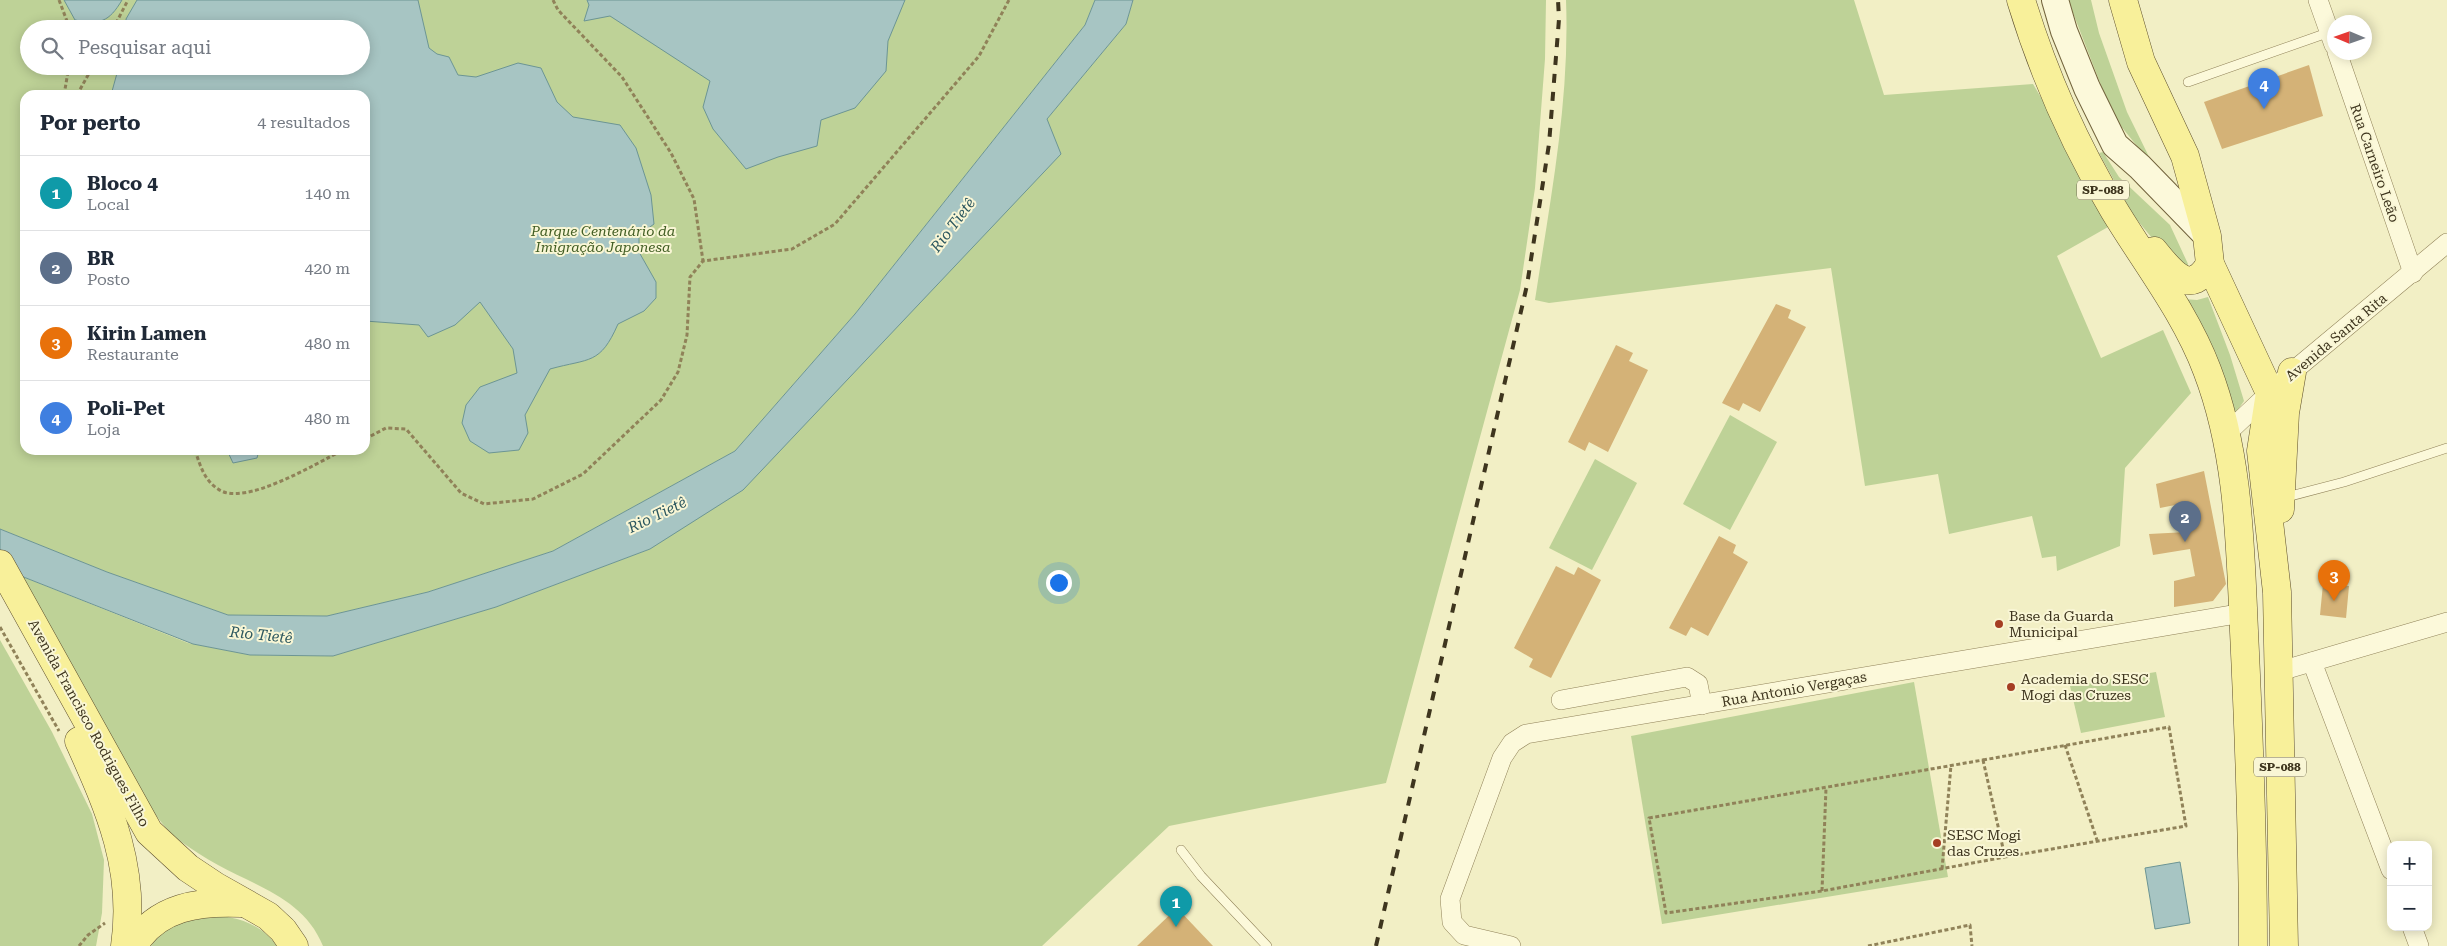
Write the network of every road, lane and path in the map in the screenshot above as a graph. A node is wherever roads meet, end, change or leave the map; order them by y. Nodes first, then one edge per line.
1 (59, 0) edge
2 (128, 0) edge
3 (553, 0) edge
4 (1009, 0) edge
5 (2021, 0) edge
6 (2055, 0) edge
7 (2123, 0) edge
8 (68, 20) edge
9 (118, 20) edge
10 (2327, 40) edge
11 (2340, 60) edge
12 (67, 75) edge
13 (88, 75) edge
14 (2188, 82) dead end
15 (65, 90) edge
16 (80, 90) edge
17 (2114, 209) junction
18 (2207, 236) junction
19 (2447, 243) edge
20 (703, 261) junction
21 (2210, 264) junction
22 (2413, 273) junction
23 (2292, 372) junction
24 (2270, 392) junction
25 (2227, 433) junction
26 (370, 436) edge
27 (2447, 448) edge
28 (197, 455) edge
29 (333, 455) edge
30 (2281, 498) junction
31 (0, 564) edge
32 (2276, 588) junction
33 (12, 604) edge
34 (2243, 614) junction
35 (2447, 622) edge
36 (2312, 662) junction
37 (2277, 672) junction
38 (1562, 700) dead end
39 (1702, 704) junction
40 (2064, 745) junction
41 (1983, 760) junction
42 (1951, 765) junction
43 (1826, 788) junction
44 (2096, 840) junction
45 (1181, 850) dead end
46 (2004, 857) junction
47 (2387, 859) edge
48 (1942, 869) junction
49 (1822, 891) junction
50 (243, 903) junction
51 (108, 921) dead end
52 (2413, 931) edge
53 (79, 946) edge
54 (125, 946) edge
55 (133, 946) edge
56 (294, 946) edge
57 (1266, 946) edge
58 (1511, 946) edge
59 (1868, 946) edge
60 (1972, 946) edge
61 (2253, 946) edge
62 (2284, 946) edge
63 (2419, 946) edge

1 - 8 path
2 - 9 path
3 - 20 path
4 - 20 path
5 - 17 main road, SP-088
6 - 18 main road
7 - 18 main road
10 - 14 lane
11 - 22 street, Rua Carneiro Leão
12 - 15 path
13 - 16 path
17 - 21 main road
17 - 25 main road, SP-088
18 - 21 main road
19 - 22 street, Avenida Santa Rita
20 - 26 path
21 - 24 main road
22 - 23 street, Avenida Santa Rita
23 - 24 street, Avenida Santa Rita
23 - 30 main road
24 - 25 street, Avenida Santa Rita
24 - 32 main road, SP-088
25 - 34 main road, SP-088
27 - 30 lane
28 - 29 path
30 - 32 main road
31 - 33 main road, Avenida Francisco Rodrigues Filho
32 - 37 main road, SP-088
33 - 50 main road, Avenida Francisco Rodrigues Filho
33 - 54 main road, Avenida Francisco Rodrigues Filho
34 - 39 street, Rua Antonio Vergaças
34 - 61 main road, SP-088
35 - 36 street
36 - 37 street
36 - 47 street
37 - 62 main road, SP-088
38 - 39 street
39 - 58 street, Rua Antonio Vergaças
40 - 41 path
40 - 44 path
40 - 44 path
41 - 42 path
41 - 46 path
42 - 43 path
42 - 48 path
43 - 49 path
43 - 49 path
44 - 46 path
45 - 57 lane
46 - 48 path
48 - 49 path
50 - 55 main road, Avenida Francisco Rodrigues Filho
50 - 56 main road, Avenida Francisco Rodrigues Filho
51 - 53 path
52 - 63 street
59 - 60 path

